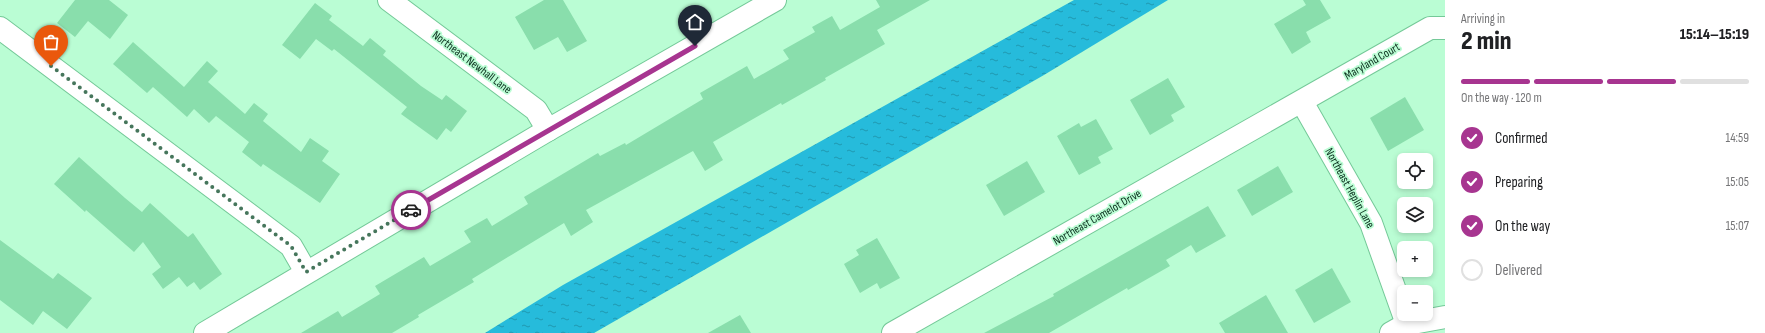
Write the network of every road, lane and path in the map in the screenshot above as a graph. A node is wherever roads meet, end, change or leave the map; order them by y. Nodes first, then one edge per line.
1 (388, 0) edge
2 (775, 0) edge
3 (0, 28) edge
4 (1445, 28) edge
5 (1302, 102) junction
6 (548, 130) junction
7 (306, 272) junction
8 (1445, 317) edge
9 (1399, 328) edge
10 (205, 333) edge
11 (893, 333) edge

1 - 6 street, Northeast Newhall Lane
2 - 6 street
3 - 7 street
4 - 5 street, Maryland Court
5 - 9 street, Northeast Heplin Lane
5 - 11 street, Northeast Camelot Drive
6 - 7 street
7 - 10 street
8 - 9 street

